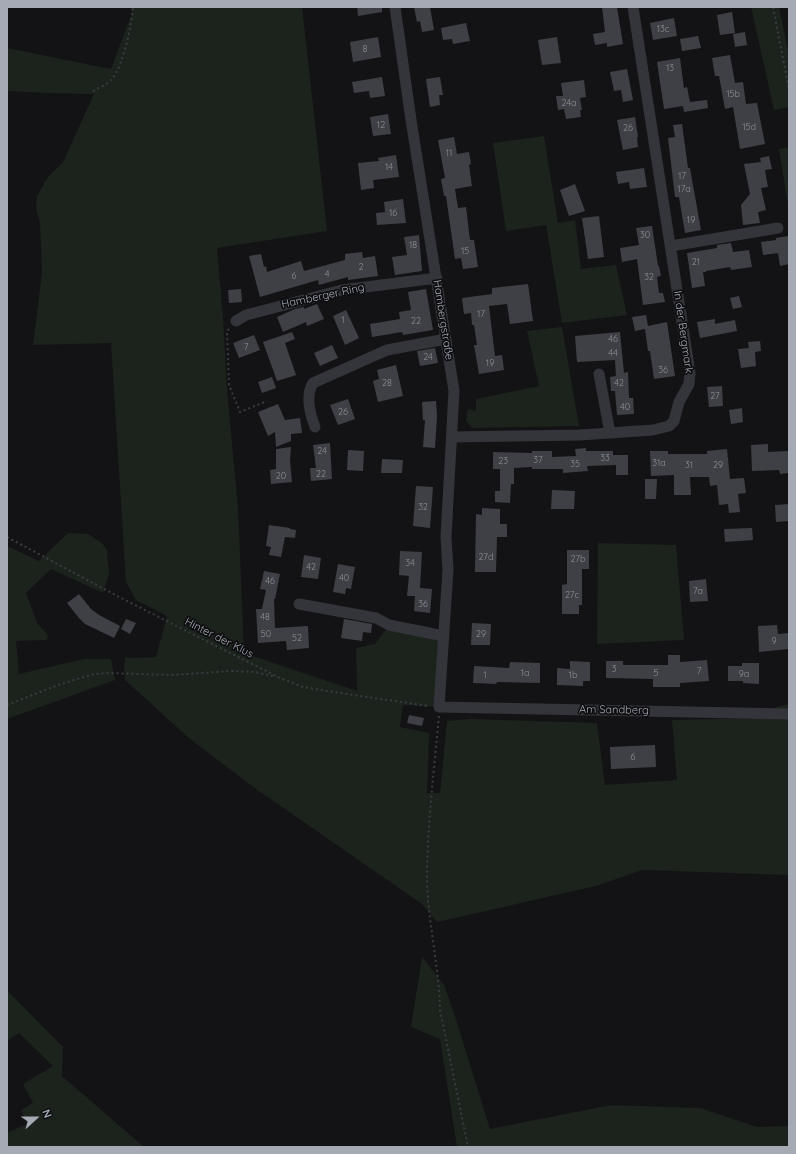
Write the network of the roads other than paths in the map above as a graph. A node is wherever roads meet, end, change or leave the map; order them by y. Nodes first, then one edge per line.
1 (395, 7) edge
2 (633, 7) edge
3 (778, 228) dead end
4 (671, 246) junction
5 (437, 278) junction
6 (236, 321) road end
7 (446, 339) junction
8 (599, 374) dead end
9 (315, 427) dead end
10 (610, 433) junction
11 (452, 437) junction
12 (300, 604) dead end
13 (444, 636) junction
14 (440, 707) joint
15 (789, 714) edge

1 - 5 street, Hambergstraße
2 - 4 street, In der Bergmark
3 - 4 street
4 - 10 street, In der Bergmark
5 - 6 street, Hamberger Ring
5 - 7 street, Hambergstraße
7 - 9 street
7 - 11 street, Hambergstraße
8 - 10 street
10 - 11 street, In der Bergmark
11 - 13 street, Hambergstraße
12 - 13 street
13 - 14 street, Hambergstraße
14 - 15 street, Am Sandberg

